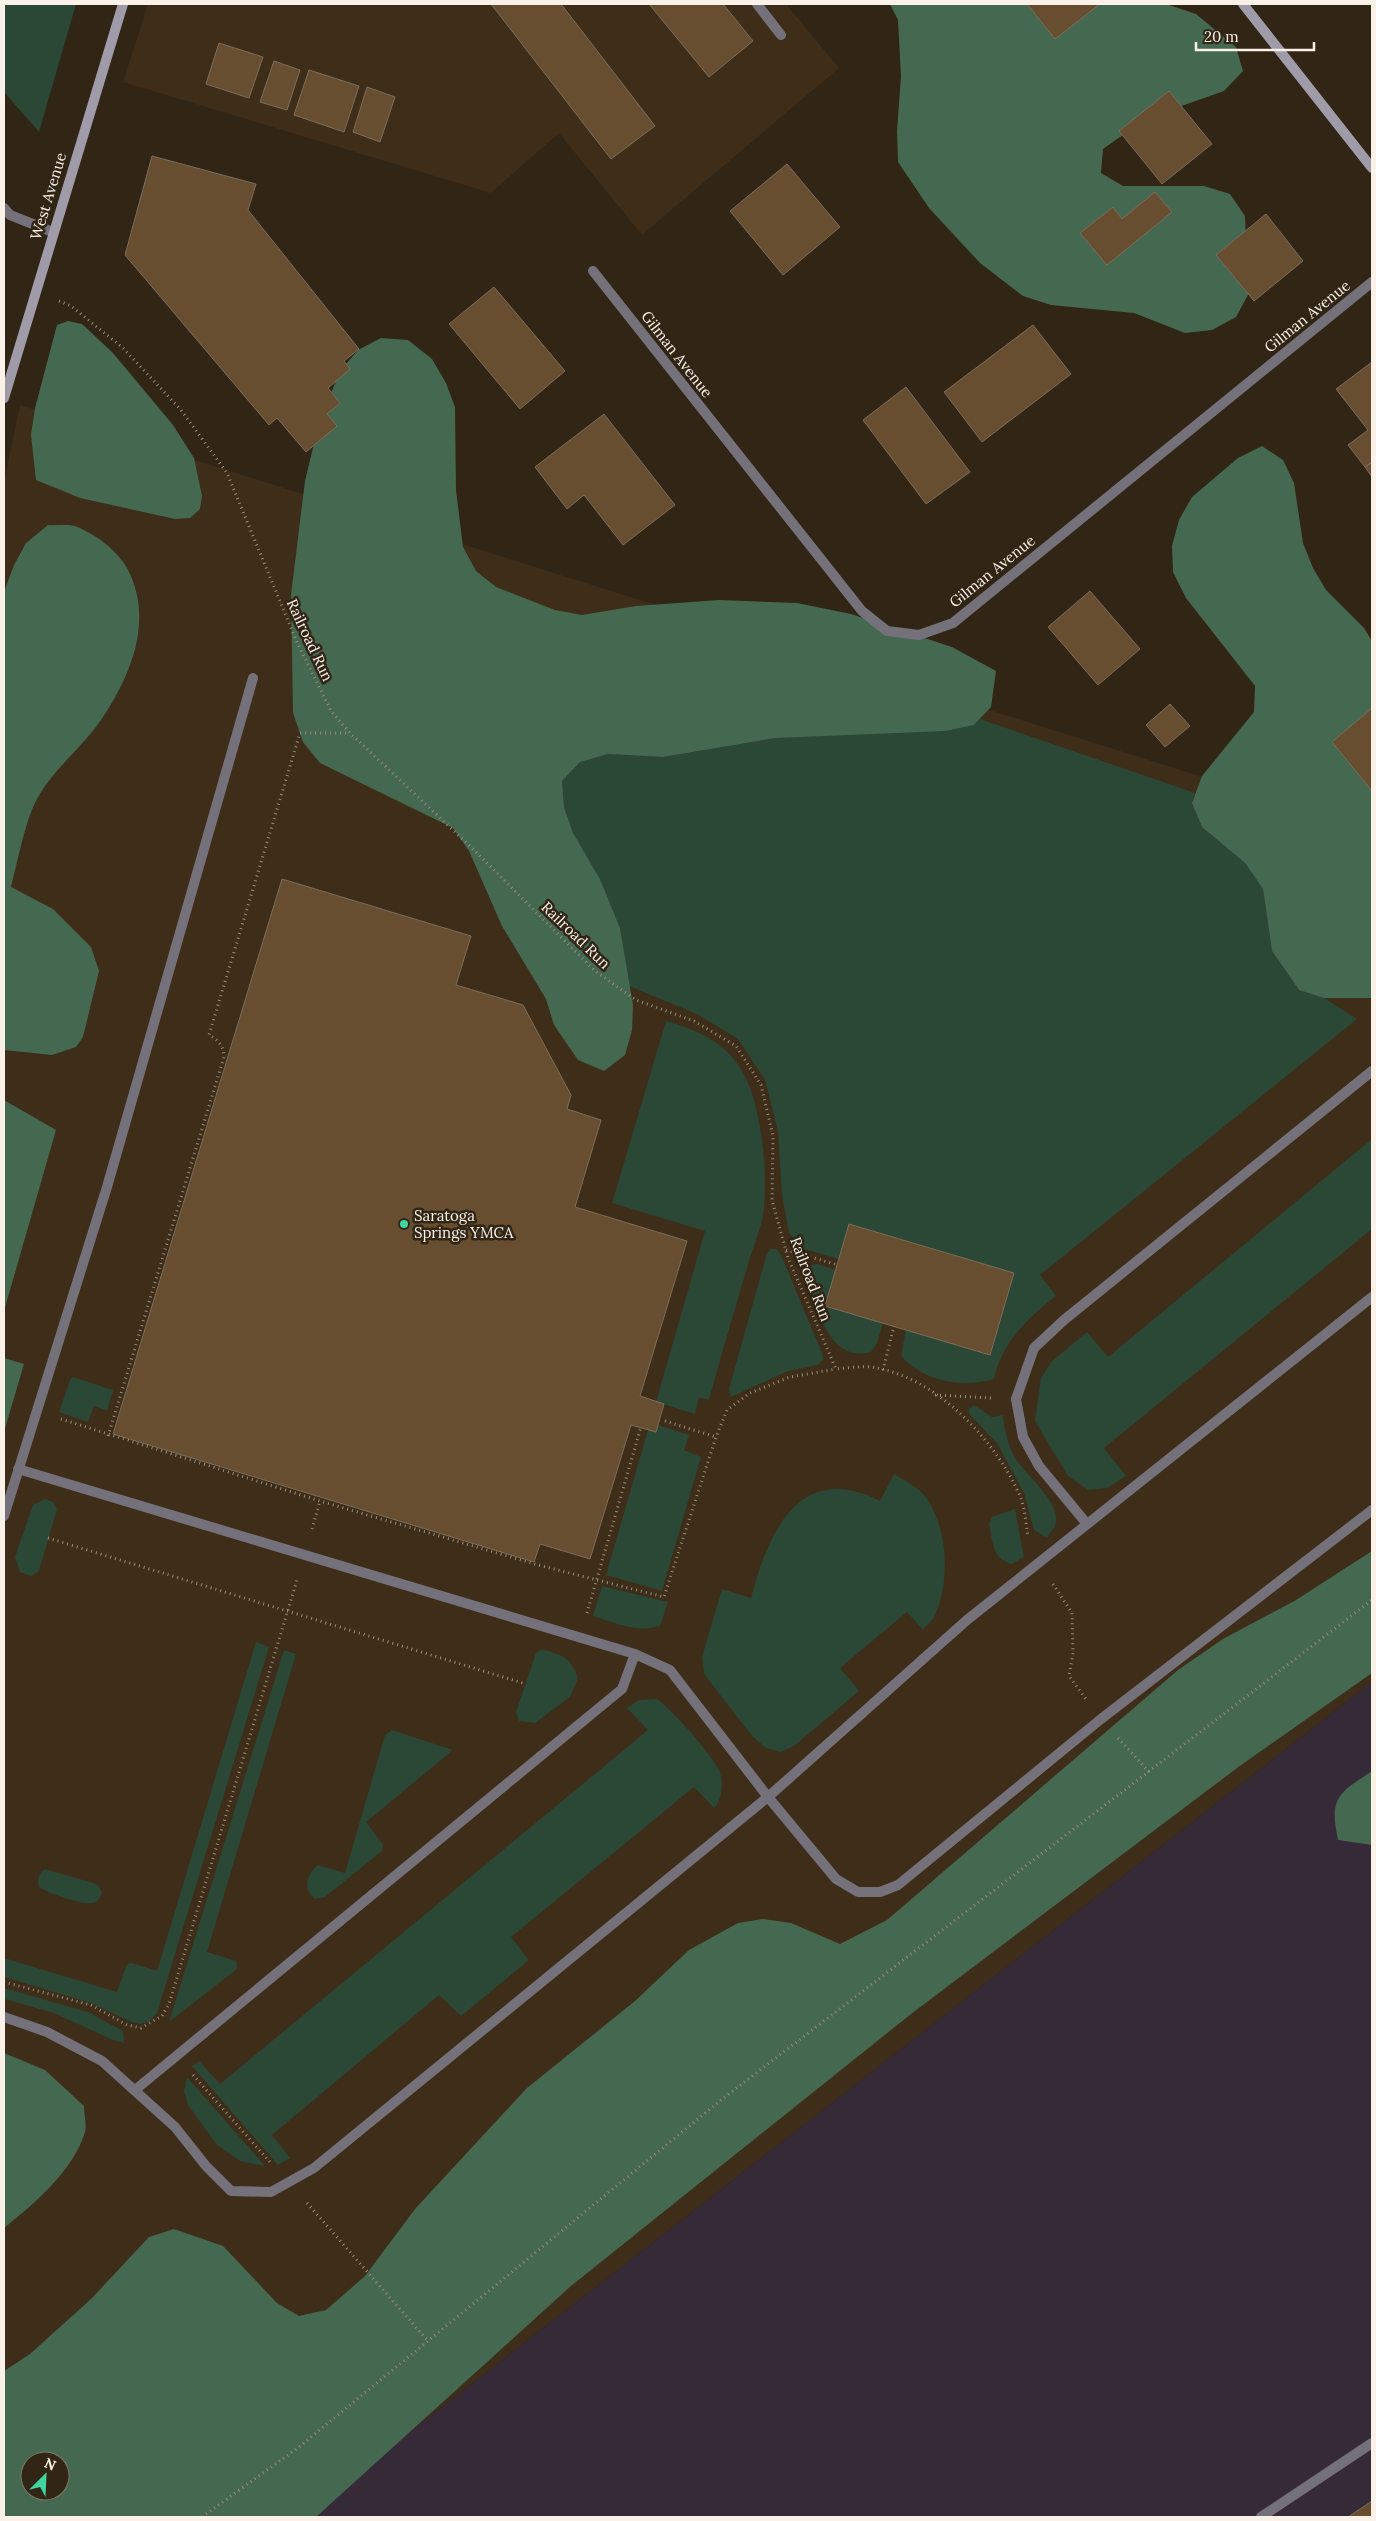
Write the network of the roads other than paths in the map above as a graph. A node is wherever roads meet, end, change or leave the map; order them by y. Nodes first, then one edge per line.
1 (123, 4) edge
2 (756, 4) edge
3 (1243, 4) edge
4 (781, 34) dead end
5 (1372, 168) edge
6 (4, 208) edge
7 (53, 232) junction
8 (592, 271) dead end
9 (1372, 282) edge
10 (4, 398) edge
11 (253, 678) dead end
12 (1372, 1071) edge
13 (1372, 1297) edge
14 (18, 1469) junction
15 (1372, 1510) edge
16 (4, 1516) edge
17 (1086, 1524) junction
18 (635, 1654) junction
19 (768, 1797) junction
20 (4, 2017) edge
21 (135, 2090) junction
22 (1372, 2442) edge
23 (1261, 2517) edge

1 - 7 street, West Avenue
2 - 4 street
3 - 5 street
6 - 7 street
7 - 10 street, West Avenue
8 - 9 street, Gilman Avenue
11 - 14 street
12 - 17 street
13 - 17 street
14 - 16 street
14 - 18 street
15 - 19 street
17 - 19 street
18 - 19 street
18 - 21 street
19 - 21 street
20 - 21 street
22 - 23 street

